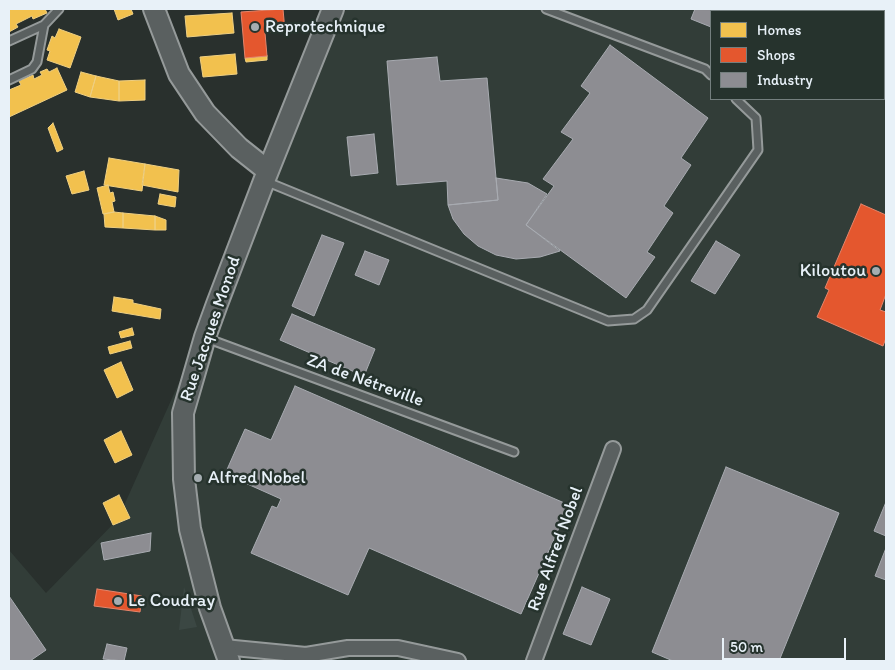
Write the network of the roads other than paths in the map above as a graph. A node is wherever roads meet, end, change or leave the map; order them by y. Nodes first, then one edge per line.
1 (59, 9) edge
2 (154, 9) edge
3 (333, 9) edge
4 (546, 9) edge
5 (44, 25) junction
6 (9, 41) edge
7 (710, 74) edge
8 (9, 80) edge
9 (737, 100) edge
10 (266, 176) junction
11 (205, 337) junction
12 (613, 449) dead end
13 (514, 452) dead end
14 (227, 654) edge
15 (302, 658) edge
16 (458, 661) edge
17 (534, 661) edge

1 - 5 lane
2 - 10 street
3 - 10 street, Rue Jacques Monod
4 - 7 lane
5 - 6 lane
5 - 8 lane
9 - 10 lane
10 - 11 street, Rue Jacques Monod
11 - 13 lane, ZA de Nétreville
11 - 14 street, Rue Jacques Monod
12 - 17 street, Rue Alfred Nobel
14 - 15 street
15 - 16 street

